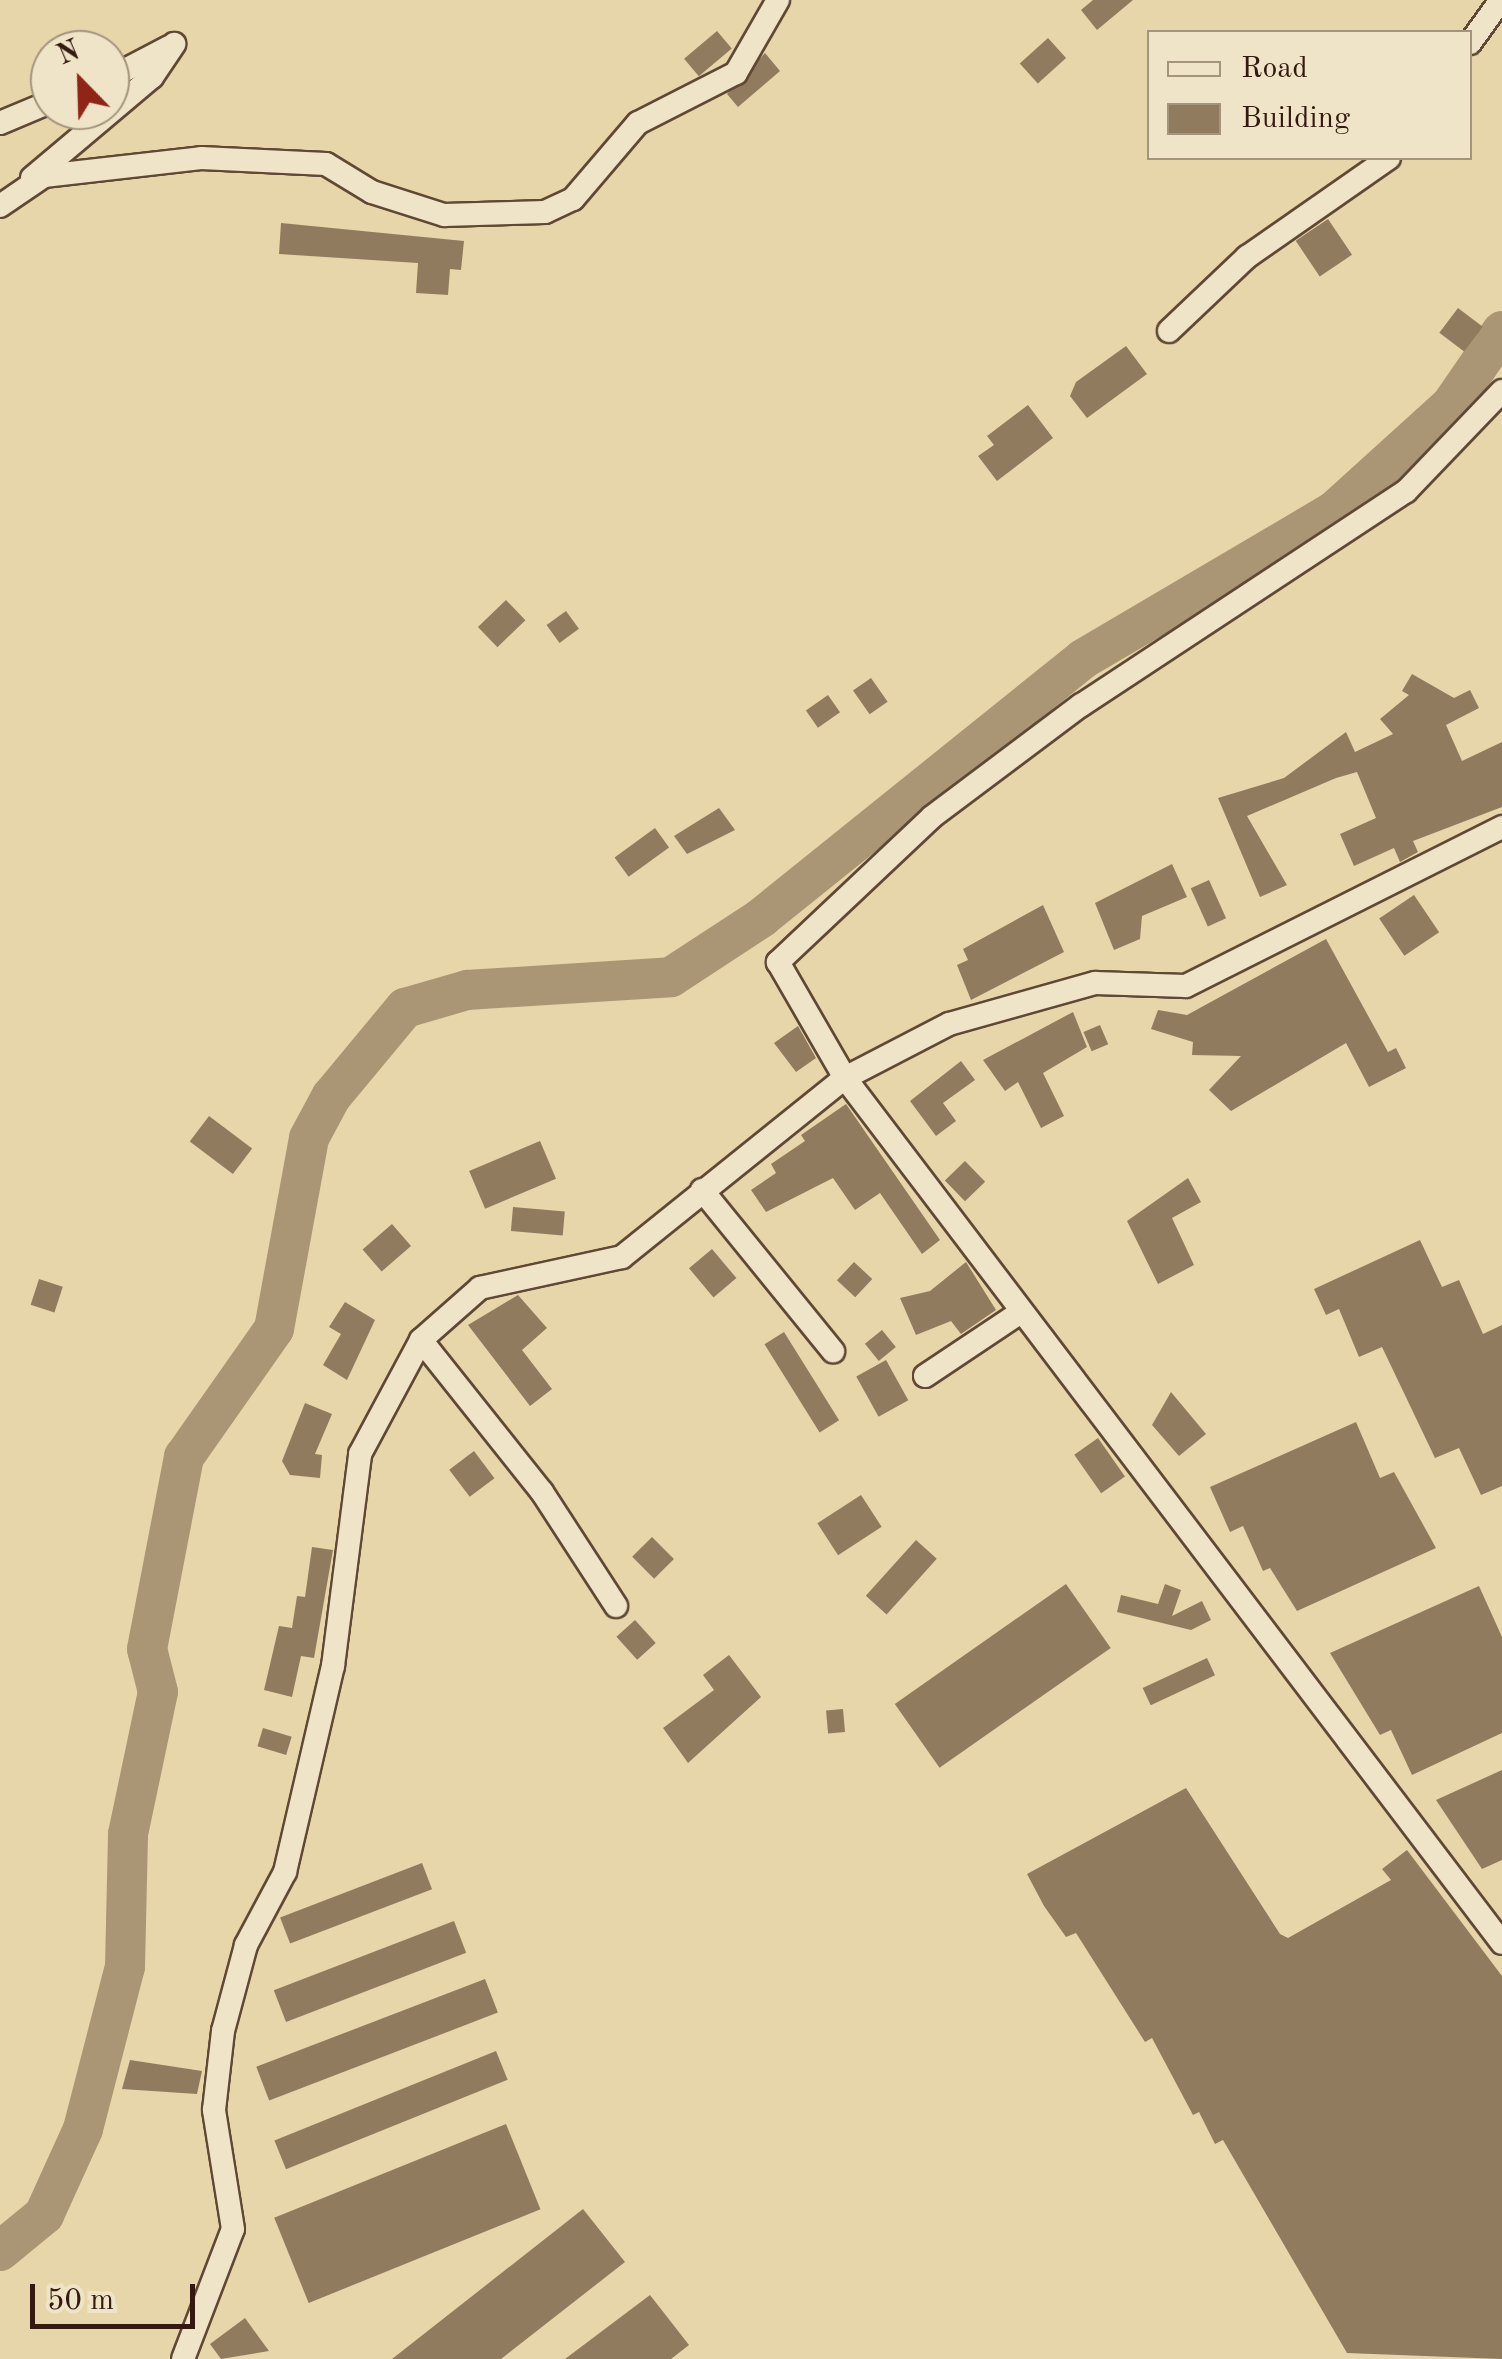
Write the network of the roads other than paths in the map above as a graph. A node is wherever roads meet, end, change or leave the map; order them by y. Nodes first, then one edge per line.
1 (778, 0) edge
2 (1500, 0) edge
3 (1472, 40) edge
4 (130, 67) edge
5 (130, 96) edge
6 (30, 110) edge
7 (0, 123) edge
8 (89, 130) edge
9 (1386, 160) edge
10 (24, 185) junction
11 (0, 206) edge
12 (1169, 331) dead end
13 (1502, 392) edge
14 (1502, 827) edge
15 (845, 1078) junction
16 (702, 1190) junction
17 (1021, 1312) junction
18 (421, 1340) junction
19 (833, 1351) dead end
20 (925, 1376) dead end
21 (616, 1606) dead end
22 (1502, 1942) edge
23 (183, 2359) edge

1 - 10 street
2 - 3 street
4 - 5 street
6 - 7 street
8 - 10 street
9 - 12 street
10 - 11 street
13 - 15 street
14 - 15 street
15 - 16 street
15 - 17 street
16 - 18 street
16 - 19 street
17 - 20 street
17 - 22 street
18 - 21 street
18 - 23 street

